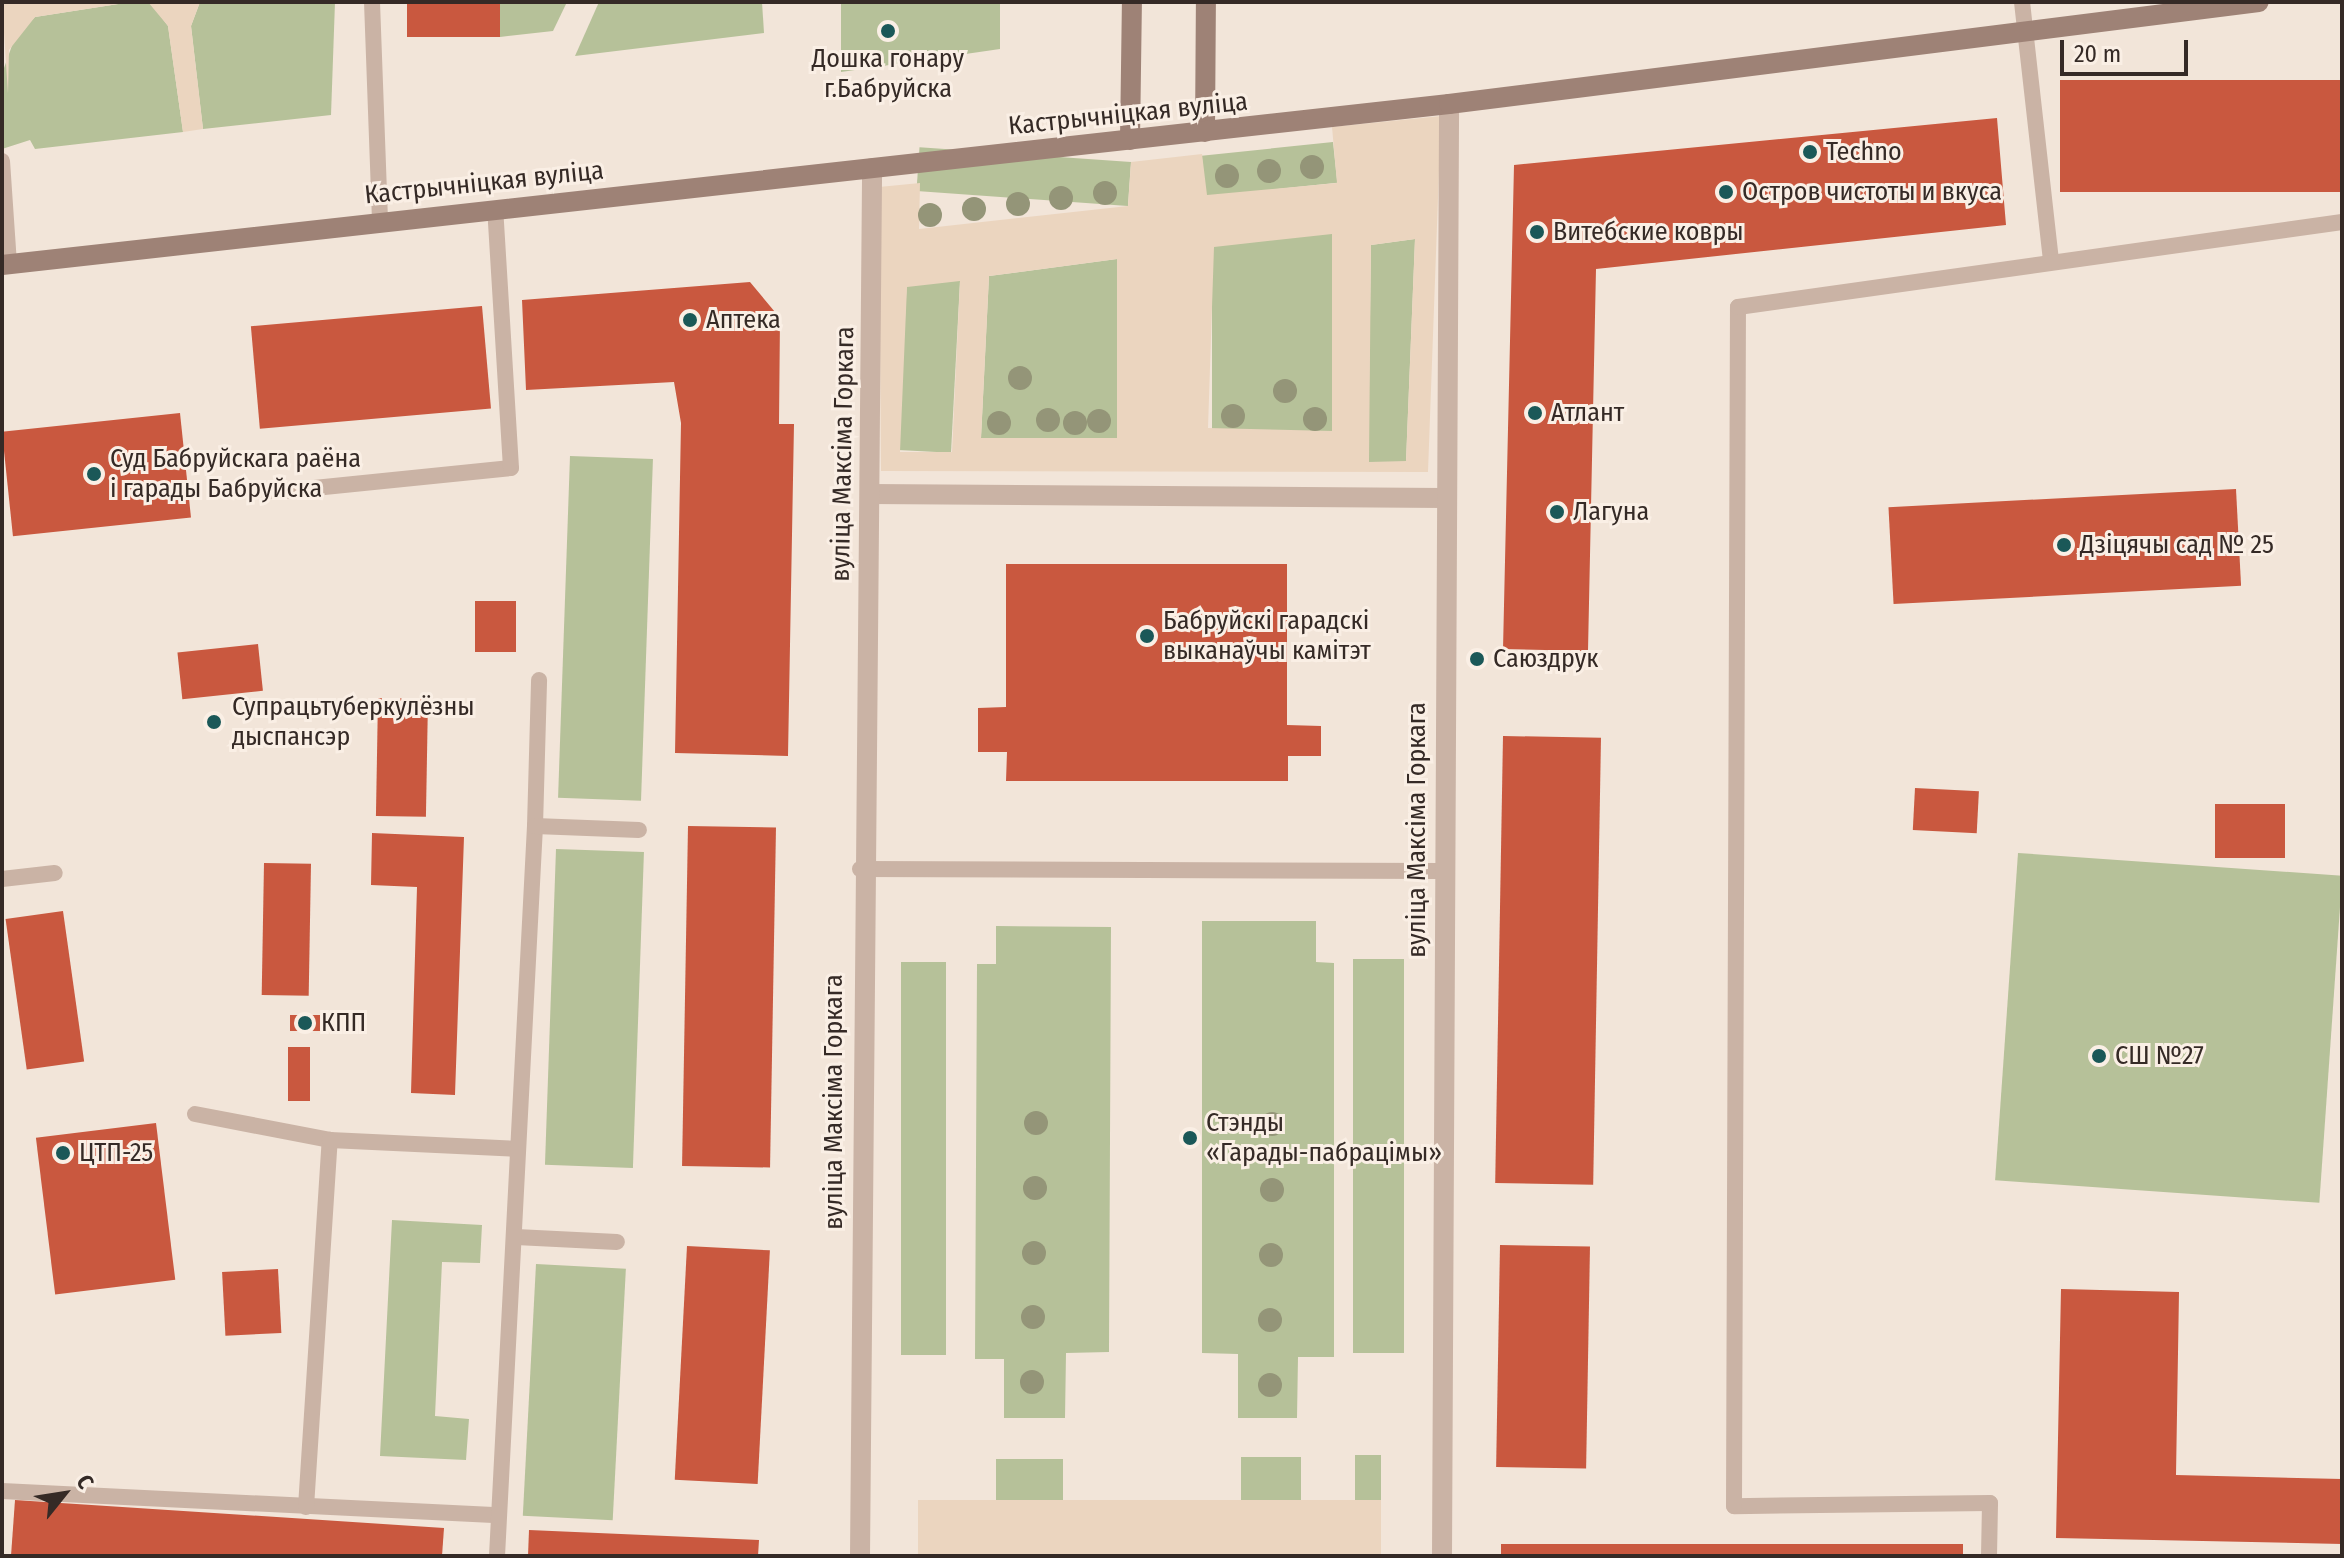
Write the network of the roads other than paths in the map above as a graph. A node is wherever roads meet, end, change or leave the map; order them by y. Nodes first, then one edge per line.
1 (372, 2) edge
2 (1132, 2) edge
3 (1206, 2) edge
4 (2022, 2) edge
5 (2259, 2) edge
6 (2024, 32) junction
7 (1449, 104) junction
8 (1205, 132) junction
9 (1130, 140) junction
10 (2, 161) edge
11 (872, 168) junction
12 (495, 209) junction
13 (380, 220) junction
14 (2342, 222) edge
15 (2051, 260) junction
16 (6, 265) edge
17 (275, 492) dead end
18 (870, 494) junction
19 (1443, 498) junction
20 (539, 680) dead end
21 (535, 826) junction
22 (639, 830) dead end
23 (860, 869) junction
24 (1442, 871) junction
25 (55, 873) dead end
26 (2, 879) edge
27 (195, 1114) dead end
28 (330, 1140) junction
29 (518, 1149) junction
30 (516, 1237) junction
31 (617, 1242) dead end
32 (2, 1491) edge
33 (306, 1507) junction
34 (498, 1515) junction
35 (497, 1556) edge
36 (860, 1556) edge
37 (1442, 1556) edge
38 (1989, 1556) edge

1 - 13 lane
2 - 9 main road
3 - 8 main road
4 - 6 lane
5 - 6 main road, Кастрычніцкая вуліца
6 - 7 main road, Кастрычніцкая вуліца
6 - 15 lane
7 - 8 main road, Кастрычніцкая вуліца
7 - 19 street, вуліца Максіма Горкага
8 - 9 main road, Кастрычніцкая вуліца
9 - 11 main road, Кастрычніцкая вуліца
10 - 16 lane
11 - 12 main road, Кастрычніцкая вуліца
11 - 18 street, вуліца Максіма Горкага
12 - 13 main road, Кастрычніцкая вуліца
12 - 17 lane
13 - 16 main road, Кастрычніцкая вуліца
14 - 15 lane
15 - 38 lane
18 - 19 street
18 - 23 street, вуліца Максіма Горкага
19 - 24 street, вуліца Максіма Горкага
20 - 21 lane
21 - 22 lane
21 - 29 lane
23 - 24 lane
23 - 36 street, вуліца Максіма Горкага
24 - 37 street, вуліца Максіма Горкага
25 - 26 lane
27 - 28 lane
28 - 29 lane
28 - 33 lane
29 - 30 lane
30 - 31 lane
30 - 34 lane
32 - 33 lane
33 - 34 lane
34 - 35 lane

